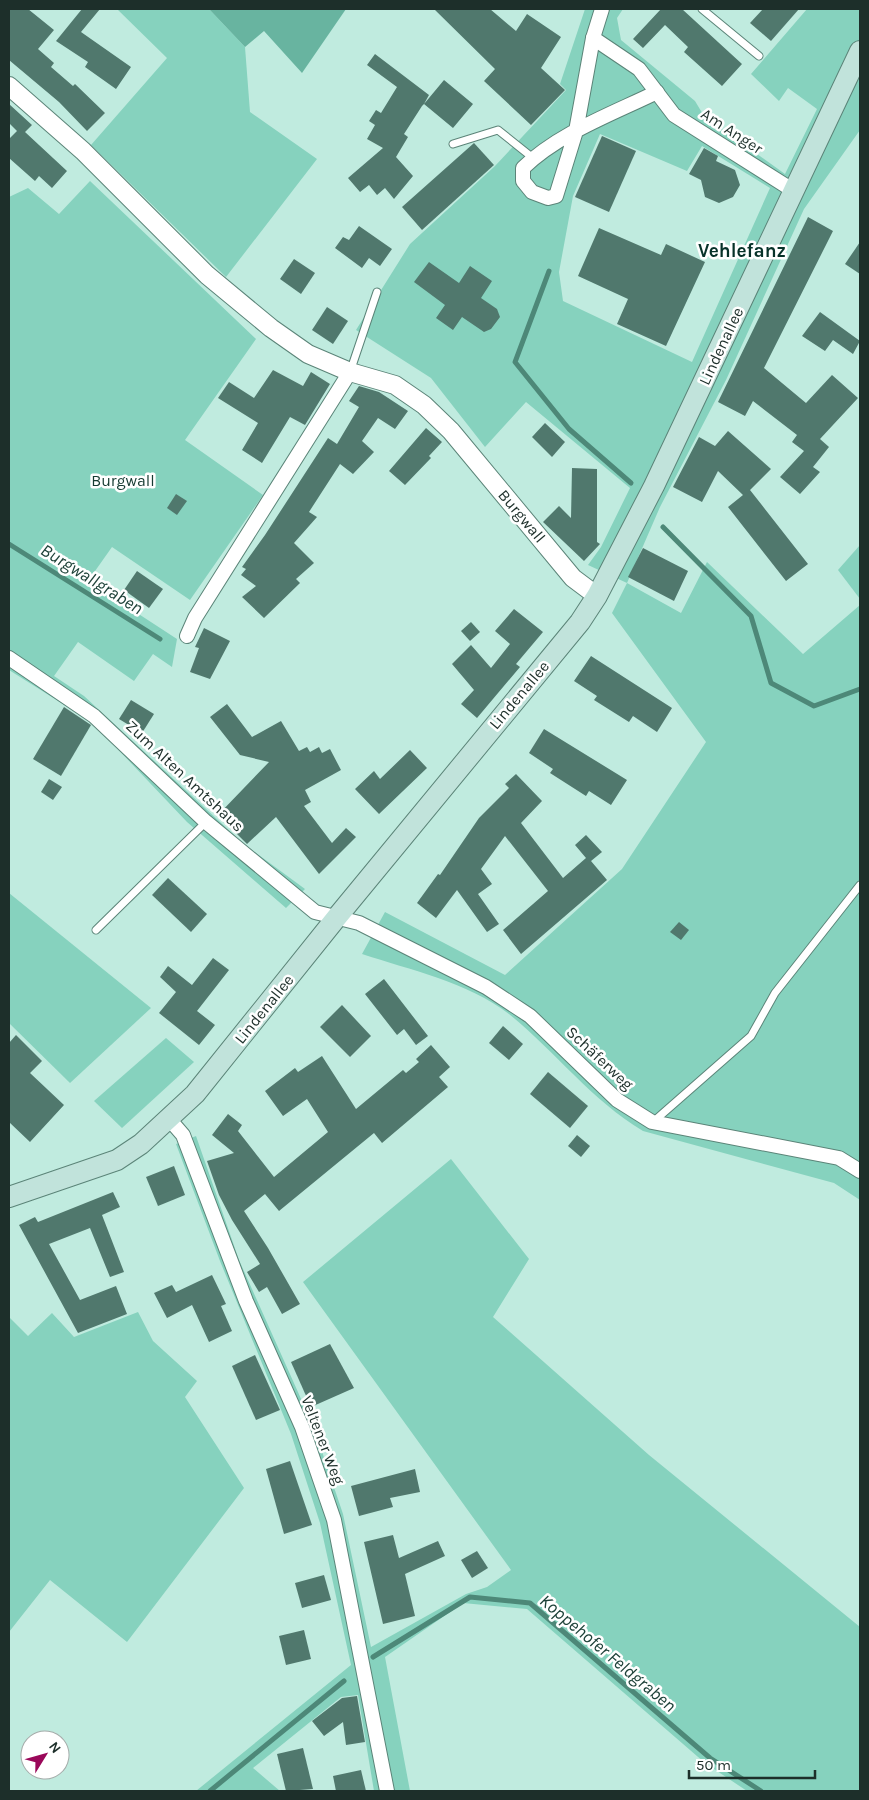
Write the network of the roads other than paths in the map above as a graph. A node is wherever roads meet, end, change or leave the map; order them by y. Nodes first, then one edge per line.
1 (602, 9) edge
2 (702, 9) edge
3 (593, 38) junction
4 (860, 51) edge
5 (759, 56) dead end
6 (9, 86) edge
7 (657, 92) junction
8 (576, 131) junction
9 (453, 144) dead end
10 (533, 158) junction
11 (794, 192) junction
12 (377, 292) dead end
13 (350, 372) junction
14 (597, 596) junction
15 (187, 636) dead end
16 (9, 658) edge
17 (206, 822) junction
18 (860, 885) edge
19 (337, 917) junction
20 (96, 930) dead end
21 (170, 1120) junction
22 (652, 1122) junction
23 (860, 1171) edge
24 (9, 1197) edge
25 (387, 1791) edge

1 - 3 street
2 - 5 lane
3 - 7 street, Am Anger
3 - 8 street
4 - 11 main road, Lindenallee
6 - 13 street, Burgwall
7 - 8 street
7 - 11 street, Am Anger
8 - 10 street
8 - 10 street
9 - 10 lane
11 - 14 main road, Lindenallee
12 - 13 lane
13 - 14 street, Burgwall
13 - 15 street
14 - 19 main road, Lindenallee
16 - 17 street, Zum Alten Amtshaus
17 - 19 street, Zum Alten Amtshaus
17 - 20 lane
18 - 22 lane
19 - 21 main road, Lindenallee
19 - 22 street, Schäferweg
21 - 24 main road, Lindenallee
21 - 25 street, Veltener Weg
22 - 23 street, Schäferweg

